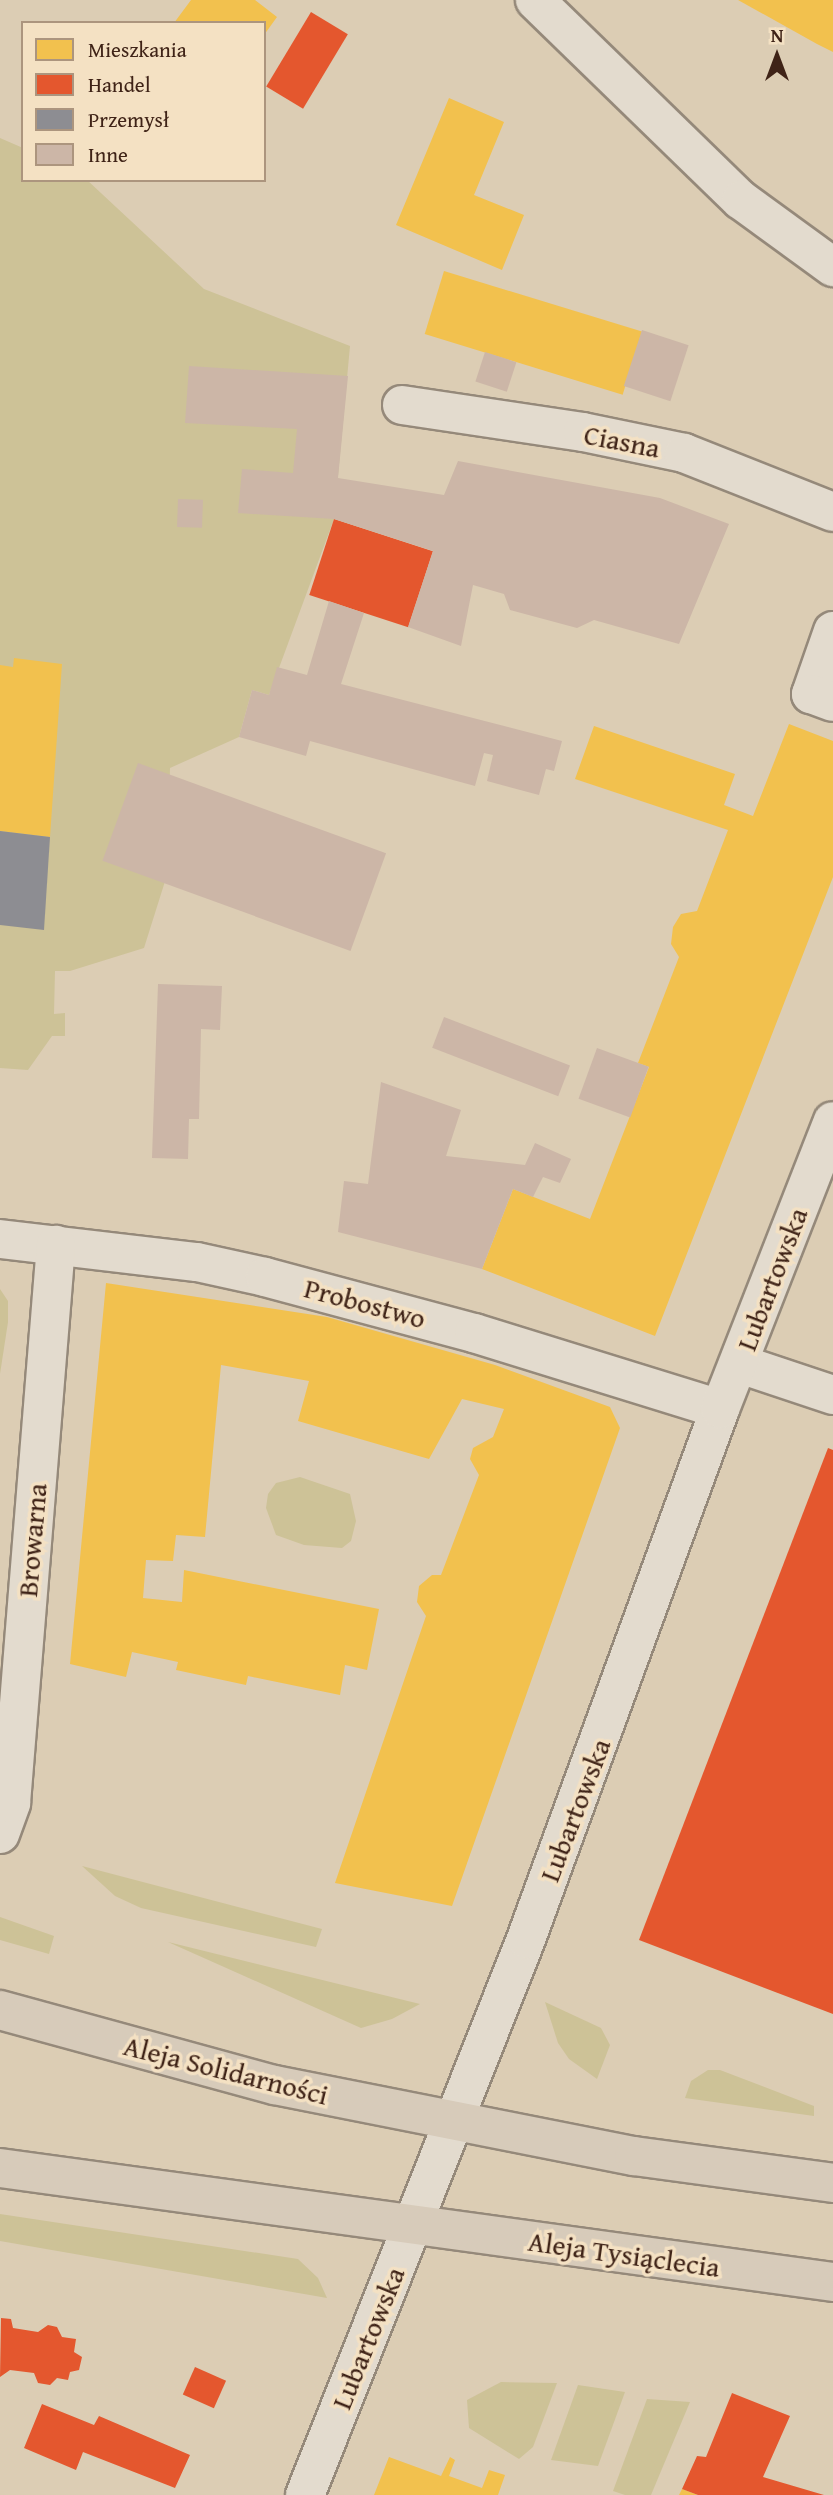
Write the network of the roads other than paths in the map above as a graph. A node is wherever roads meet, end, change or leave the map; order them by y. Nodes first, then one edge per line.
1 (534, 0) edge
2 (833, 267) edge
3 (402, 405) dead end
4 (833, 512) edge
5 (833, 631) edge
6 (833, 702) edge
7 (833, 1121) edge
8 (0, 1239) edge
9 (56, 1245) junction
10 (740, 1364) junction
11 (833, 1395) edge
12 (720, 1409) junction
13 (0, 1833) edge
14 (3, 2013) edge
15 (455, 2121) junction
16 (0, 2168) edge
17 (833, 2183) edge
18 (415, 2227) junction
19 (833, 2282) edge
20 (305, 2495) edge

1 - 2 street
3 - 4 street, Ciasna
5 - 6 street
7 - 10 street, Lubartowska
8 - 9 street, Probostwo
9 - 12 street, Probostwo
9 - 13 street, Browarna
10 - 11 street
10 - 12 street, Lubartowska
12 - 15 street, Lubartowska
14 - 15 main road, Aleja Solidarności
15 - 17 main road
15 - 18 street, Lubartowska
16 - 18 main road
18 - 19 main road, Aleja Tysiąclecia
18 - 20 street, Lubartowska

